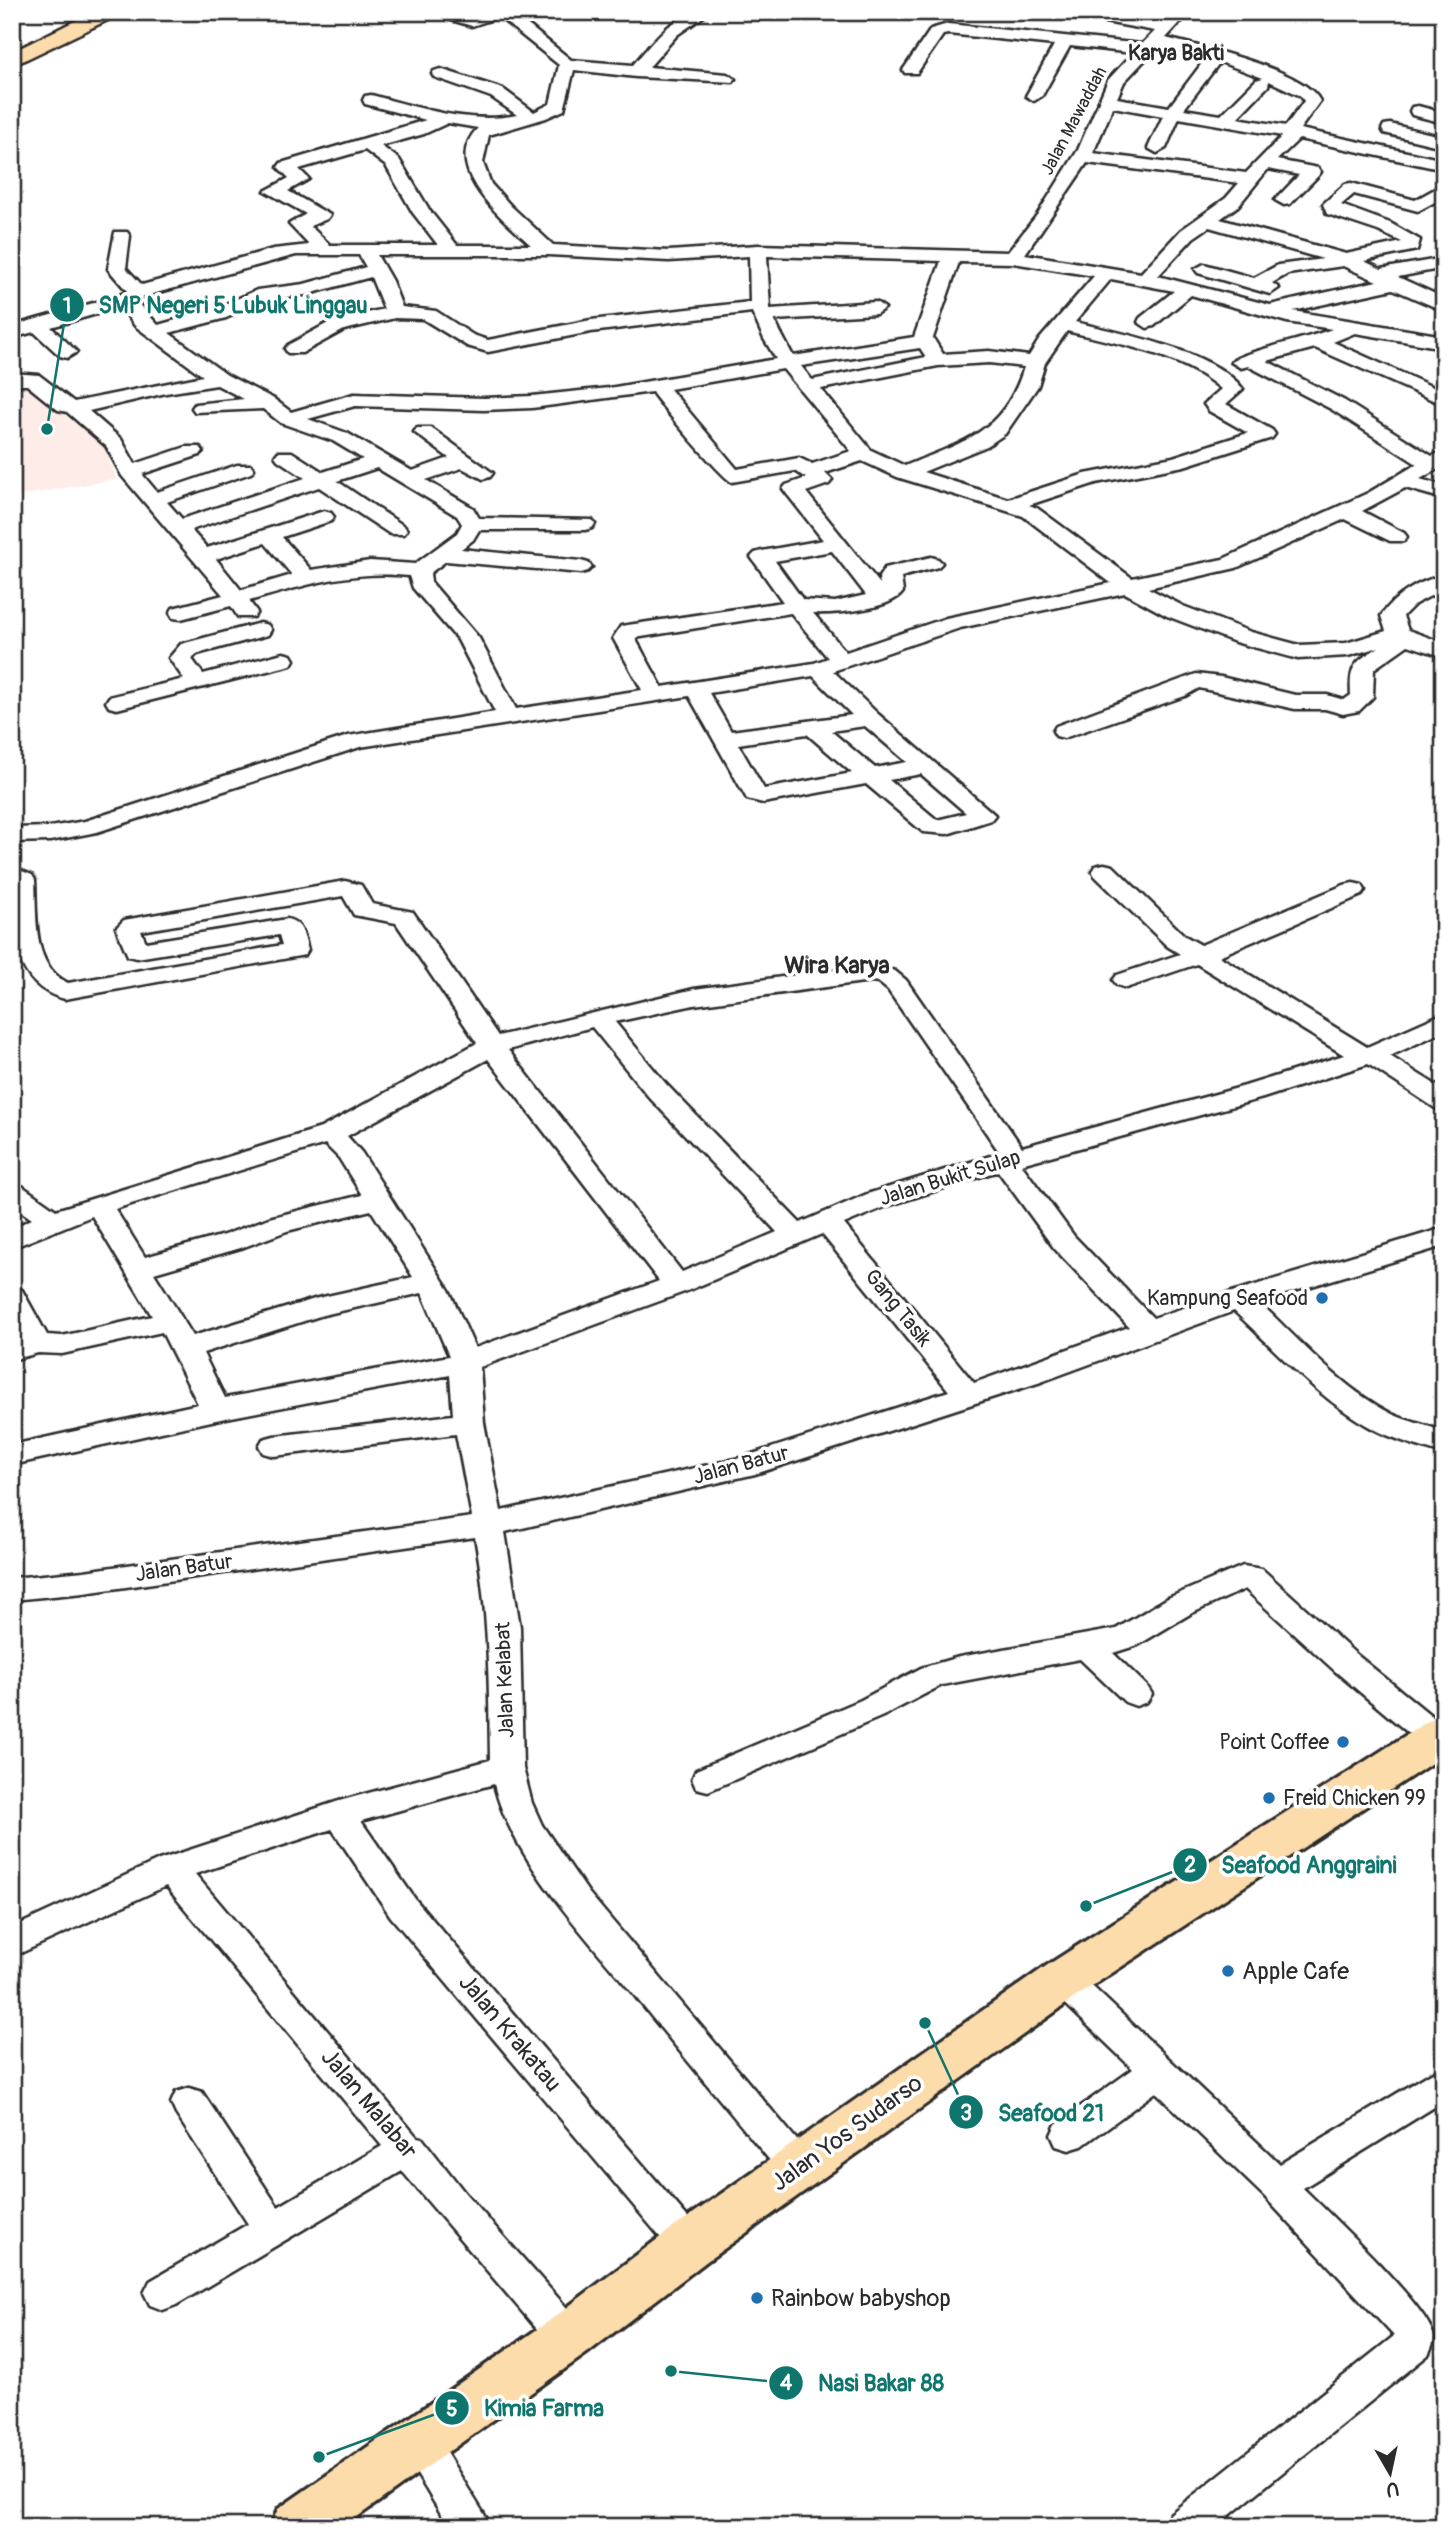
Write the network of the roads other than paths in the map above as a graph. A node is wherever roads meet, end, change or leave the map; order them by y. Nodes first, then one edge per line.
1 (108, 12) edge
2 (440, 12) edge
3 (500, 12) edge
4 (702, 12) edge
5 (1077, 12) edge
6 (1182, 12) edge
7 (1156, 39) junction
8 (1065, 40) junction
9 (1216, 56) junction
10 (12, 60) edge
11 (567, 64) junction
12 (911, 70) dead end
13 (636, 72) junction
14 (440, 74) dead end
15 (727, 79) dead end
16 (1262, 83) dead end
17 (1034, 96) dead end
18 (371, 100) dead end
19 (1105, 101) junction
20 (1418, 111) dead end
21 (1173, 112) junction
22 (529, 116) junction
23 (446, 118) junction
24 (1444, 118) edge
25 (1225, 121) junction
26 (496, 125) junction
27 (1390, 129) dead end
28 (1295, 130) junction
29 (1439, 137) edge
30 (1342, 143) junction
31 (368, 144) junction
32 (1157, 149) dead end
33 (1404, 156) junction
34 (1082, 157) junction
35 (1264, 163) junction
36 (1444, 165) edge
37 (1312, 172) junction
38 (1377, 172) dead end
39 (1250, 179) junction
40 (1444, 189) edge
41 (1284, 200) dead end
42 (1418, 206) junction
43 (1205, 220) junction
44 (1384, 227) junction
45 (121, 236) dead end
46 (325, 250) junction
47 (365, 250) junction
48 (452, 250) junction
49 (548, 250) junction
50 (758, 250) junction
51 (951, 256) junction
52 (1013, 258) junction
53 (1343, 259) junction
54 (1443, 262) edge
55 (1204, 269) dead end
56 (376, 270) junction
57 (1107, 272) junction
58 (1235, 278) junction
59 (1145, 279) junction
60 (1386, 279) junction
61 (1198, 290) junction
62 (132, 296) junction
63 (1444, 306) edge
64 (876, 308) dead end
65 (761, 311) junction
66 (1374, 311) dead end
67 (395, 312) junction
68 (1270, 312) junction
69 (1147, 322) dead end
70 (1062, 324) junction
71 (38, 326) junction
72 (1354, 326) junction
73 (155, 331) junction
74 (12, 332) edge
75 (926, 342) junction
76 (1317, 342) junction
77 (1444, 342) edge
78 (295, 349) dead end
79 (67, 352) dead end
80 (1249, 359) junction
81 (938, 360) junction
82 (1035, 363) junction
83 (789, 364) junction
84 (1212, 372) junction
85 (12, 379) edge
86 (220, 379) junction
87 (658, 386) junction
88 (809, 386) junction
89 (1444, 400) edge
90 (267, 403) junction
91 (74, 408) junction
92 (202, 408) dead end
93 (288, 419) junction
94 (424, 432) dead end
95 (193, 452) dead end
96 (864, 454) junction
97 (285, 456) dead end
98 (381, 460) junction
99 (464, 460) junction
100 (1438, 461) edge
101 (244, 469) dead end
102 (809, 471) junction
103 (129, 472) junction
104 (483, 473) dead end
105 (904, 473) junction
106 (321, 479) junction
107 (409, 479) junction
108 (1403, 481) junction
109 (1444, 493) edge
110 (153, 500) junction
111 (1006, 506) junction
112 (1346, 511) junction
113 (324, 517) dead end
114 (472, 524) junction
115 (585, 524) dead end
116 (178, 527) junction
117 (397, 530) dead end
118 (269, 535) junction
119 (1396, 537) dead end
120 (835, 544) junction
121 (442, 554) junction
122 (203, 556) junction
123 (931, 563) dead end
124 (581, 567) dead end
125 (419, 571) junction
126 (306, 578) junction
127 (1444, 581) edge
128 (1128, 586) junction
129 (236, 598) junction
130 (880, 598) junction
131 (798, 606) junction
132 (181, 613) dead end
133 (260, 630) junction
134 (1407, 637) junction
135 (1440, 649) edge
136 (842, 661) junction
137 (818, 668) junction
138 (198, 682) junction
139 (696, 689) junction
140 (656, 695) junction
141 (117, 702) dead end
142 (509, 717) junction
143 (870, 719) junction
144 (813, 727) junction
145 (1064, 731) dead end
146 (725, 739) junction
147 (926, 766) junction
148 (873, 777) junction
149 (12, 835) edge
150 (1104, 870) dead end
151 (12, 874) edge
152 (1353, 890) dead end
153 (225, 910) junction
154 (235, 948) junction
155 (1197, 956) junction
156 (1126, 980) dead end
157 (598, 1018) junction
158 (1444, 1021) edge
159 (492, 1046) junction
160 (1368, 1056) junction
161 (1444, 1102) edge
162 (330, 1134) junction
163 (1010, 1159) junction
164 (12, 1192) edge
165 (378, 1200) junction
166 (99, 1205) junction
167 (52, 1220) junction
168 (827, 1221) junction
169 (796, 1235) junction
170 (1444, 1237) edge
171 (12, 1239) edge
172 (140, 1268) junction
173 (430, 1282) junction
174 (677, 1285) junction
175 (12, 1296) edge
176 (1240, 1298) junction
177 (171, 1321) junction
178 (1148, 1329) junction
179 (25, 1347) edge
180 (186, 1348) junction
181 (466, 1362) junction
182 (968, 1395) junction
183 (216, 1410) junction
184 (468, 1423) junction
185 (1444, 1444) edge
186 (274, 1446) dead end
187 (12, 1455) edge
188 (488, 1525) junction
189 (12, 1589) edge
190 (1088, 1647) junction
191 (1136, 1694) dead end
192 (1438, 1743) edge
193 (507, 1768) junction
194 (708, 1779) dead end
195 (339, 1814) junction
196 (171, 1868) junction
197 (12, 1943) edge
198 (1063, 1980) junction
199 (1159, 2070) junction
200 (1444, 2083) edge
201 (189, 2103) dead end
202 (1069, 2134) dead end
203 (409, 2150) junction
204 (799, 2169) junction
205 (1278, 2185) junction
206 (272, 2229) junction
207 (689, 2245) junction
208 (163, 2293) dead end
209 (568, 2337) junction
210 (418, 2443) junction
211 (1189, 2525) edge
212 (298, 2527) edge
213 (472, 2527) edge

1 - 10 main road
2 - 3 street
3 - 11 street
4 - 13 street
5 - 7 street
6 - 7 street, Jalan Mawaddah
7 - 8 street
7 - 9 street
7 - 19 street, Jalan Mawaddah
8 - 12 street
8 - 17 street
9 - 21 street
9 - 28 street
11 - 13 street
11 - 22 street
13 - 15 street
14 - 22 street
16 - 25 street
18 - 23 street
19 - 21 street
19 - 34 street, Jalan Mawaddah
20 - 24 street
21 - 25 street
21 - 32 street
22 - 26 street
23 - 26 street
23 - 31 street
25 - 28 street
26 - 49 street
27 - 29 street
28 - 30 street
28 - 35 street
29 - 33 street
30 - 33 street
30 - 37 street
31 - 46 street
31 - 48 street
33 - 36 street
33 - 38 street
34 - 39 street
34 - 52 street, Jalan Mawaddah
35 - 37 street
35 - 39 street
37 - 41 street
39 - 43 street
40 - 42 street
42 - 44 street
42 - 44 street
43 - 53 street
43 - 59 street
44 - 53 street
45 - 62 street
46 - 47 street
46 - 62 street
47 - 48 street
47 - 56 street
48 - 49 street
49 - 50 street
50 - 51 street
50 - 65 street
51 - 52 street
51 - 75 street
52 - 57 street
53 - 58 street
53 - 60 street
54 - 60 street
55 - 58 street
56 - 67 street
56 - 73 street
57 - 59 street
57 - 70 street
58 - 61 street
59 - 61 street
60 - 63 street
60 - 68 street
61 - 68 street
61 - 69 street
62 - 71 street
62 - 73 street
64 - 65 street
65 - 67 street
65 - 83 street
66 - 72 street
67 - 78 street
68 - 72 street
70 - 82 street
70 - 84 street
71 - 74 street
71 - 79 street
72 - 76 street
72 - 77 street
73 - 86 street
75 - 81 street
75 - 83 street
76 - 80 street
76 - 89 street
80 - 84 street
80 - 100 street
81 - 82 street
81 - 88 street
82 - 105 street
83 - 87 street
83 - 88 street
84 - 111 street
85 - 91 street
86 - 90 street
86 - 91 street
87 - 93 street
87 - 102 street
88 - 96 street
90 - 92 street
90 - 93 street
91 - 103 street
93 - 98 street
94 - 99 street
95 - 103 street
96 - 102 street
96 - 105 street
97 - 106 street
98 - 106 street
98 - 107 street
99 - 104 street
99 - 107 street
100 - 108 street
101 - 110 street
102 - 120 street
103 - 110 street
105 - 111 street
106 - 116 street
106 - 117 street
107 - 114 street
108 - 109 street
108 - 112 street
110 - 116 street
111 - 128 street
112 - 119 street
112 - 128 street
113 - 118 street
114 - 115 street
114 - 121 street
116 - 122 street
118 - 122 street
118 - 126 street
120 - 130 street
120 - 131 street
121 - 124 street
121 - 125 street
122 - 129 street
123 - 130 street
125 - 126 street
125 - 142 street
126 - 129 street
127 - 134 street
128 - 134 street
128 - 136 street
129 - 132 street
129 - 133 street
130 - 131 street
131 - 136 street
131 - 140 street
133 - 138 street
133 - 138 street
134 - 135 street
134 - 145 street
136 - 137 street
137 - 139 street
137 - 143 street
138 - 141 street
139 - 140 street
139 - 146 street
140 - 142 street
142 - 149 street
143 - 144 street
143 - 147 street
144 - 146 street
144 - 148 street
146 - 148 street
147 - 148 street
147 - 148 street
150 - 155 street
151 - 154 street
152 - 155 street
153 - 154 street
153 - 154 street
153 - 159 street
155 - 156 street
155 - 160 street
157 - 159 street
157 - 163 street
157 - 169 street
158 - 160 street, Jalan Bukit Sulap
159 - 162 street
159 - 174 street
160 - 161 street
160 - 163 street, Jalan Bukit Sulap
162 - 165 street, Jalan Kelabat
162 - 166 street
163 - 168 street, Jalan Bukit Sulap
163 - 178 street
164 - 167 street
165 - 172 street
165 - 173 street, Jalan Kelabat
166 - 167 street
166 - 172 street
167 - 171 street
168 - 169 street, Jalan Bukit Sulap
168 - 182 street, Gang Tasik
169 - 174 street, Jalan Bukit Sulap
170 - 176 street, Jalan Batur
172 - 177 street
173 - 180 street
173 - 181 street, Jalan Kelabat
174 - 181 street, Jalan Bukit Sulap
175 - 179 street
176 - 178 street, Jalan Batur
176 - 185 street
177 - 179 street
177 - 180 street
178 - 182 street, Jalan Batur
180 - 183 street
181 - 183 street, Jalan Bukit Sulap
181 - 184 street, Jalan Kelabat
182 - 188 street, Jalan Batur
183 - 187 street, Jalan Bukit Sulap
184 - 186 street
184 - 188 street, Jalan Kelabat
188 - 189 street, Jalan Batur
188 - 193 street, Jalan Kelabat
190 - 191 street
190 - 192 street
190 - 194 street
192 - 198 highway, Jalan Yos Sudarso
193 - 195 street
193 - 204 street, Jalan Kelabat
195 - 196 street
195 - 207 street, Jalan Krakatau
196 - 197 street
196 - 203 street, Jalan Malabar
198 - 199 street
198 - 204 highway, Jalan Yos Sudarso
199 - 202 street
199 - 205 street
200 - 205 street
201 - 206 street
203 - 206 street
203 - 209 street, Jalan Malabar
204 - 207 highway, Jalan Yos Sudarso
205 - 211 street
206 - 208 street
207 - 209 highway, Jalan Yos Sudarso
209 - 210 highway, Jalan Yos Sudarso
210 - 212 highway, Jalan Yos Sudarso
210 - 213 street

